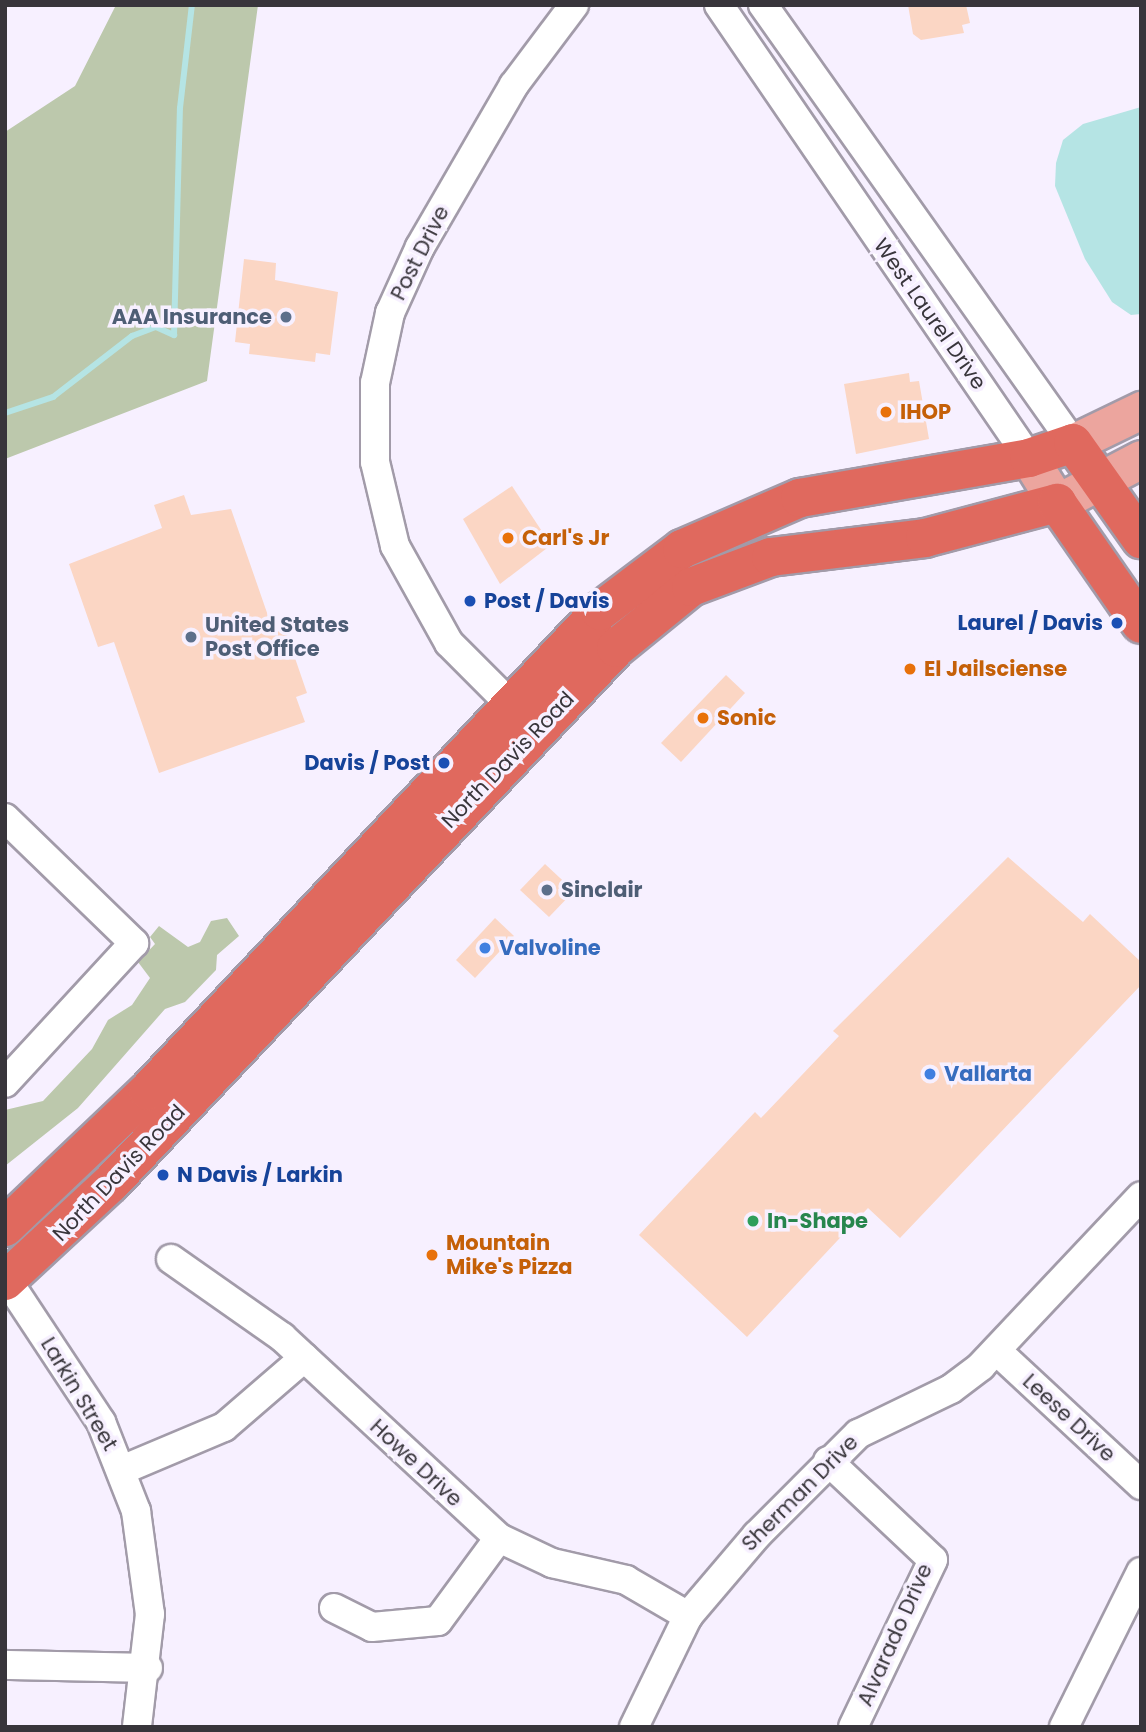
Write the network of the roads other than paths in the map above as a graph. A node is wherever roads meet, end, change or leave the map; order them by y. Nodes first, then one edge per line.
1 (574, 5) edge
2 (719, 5) edge
3 (763, 5) edge
4 (1141, 410) edge
5 (1073, 443) junction
6 (1029, 458) junction
7 (1141, 459) edge
8 (1099, 479) junction
9 (1057, 503) junction
10 (1141, 539) edge
11 (1141, 624) edge
12 (510, 704) junction
13 (5, 818) edge
14 (5, 1083) edge
15 (1136, 1209) edge
16 (5, 1227) edge
17 (171, 1259) dead end
18 (6, 1280) edge
19 (997, 1351) junction
20 (304, 1358) junction
21 (828, 1461) junction
22 (122, 1470) junction
23 (1141, 1485) edge
24 (499, 1538) junction
25 (1141, 1572) edge
26 (334, 1608) dead end
27 (688, 1616) junction
28 (5, 1665) edge
29 (148, 1668) junction
30 (137, 1727) edge
31 (634, 1727) edge
32 (853, 1727) edge
33 (1064, 1727) edge

1 - 12 street, Post Drive
2 - 6 street, West Laurel Drive
3 - 5 street, West Laurel Drive
4 - 5 main road, North Davis Road
5 - 6 highway, North Davis Road
5 - 8 highway, West Laurel Drive
6 - 9 main road, West Laurel Drive
6 - 12 highway, North Davis Road
7 - 8 main road, North Davis Road
8 - 9 main road, North Davis Road
8 - 10 highway, West Laurel Drive
9 - 11 highway, West Laurel Drive
9 - 18 highway, North Davis Road
12 - 16 highway, North Davis Road
13 - 14 street
15 - 19 street, Sherman Drive
17 - 20 street, Howe Drive
18 - 22 street, Larkin Street
19 - 21 street, Sherman Drive
19 - 23 street, Leese Drive
20 - 22 street
20 - 24 street, Howe Drive
21 - 27 street, Sherman Drive
21 - 32 street, Alvarado Drive
22 - 29 street, Larkin Street
24 - 26 street
24 - 27 street, Howe Drive
25 - 33 street
27 - 31 street, Sherman Drive
28 - 29 street
29 - 30 street, Larkin Street

